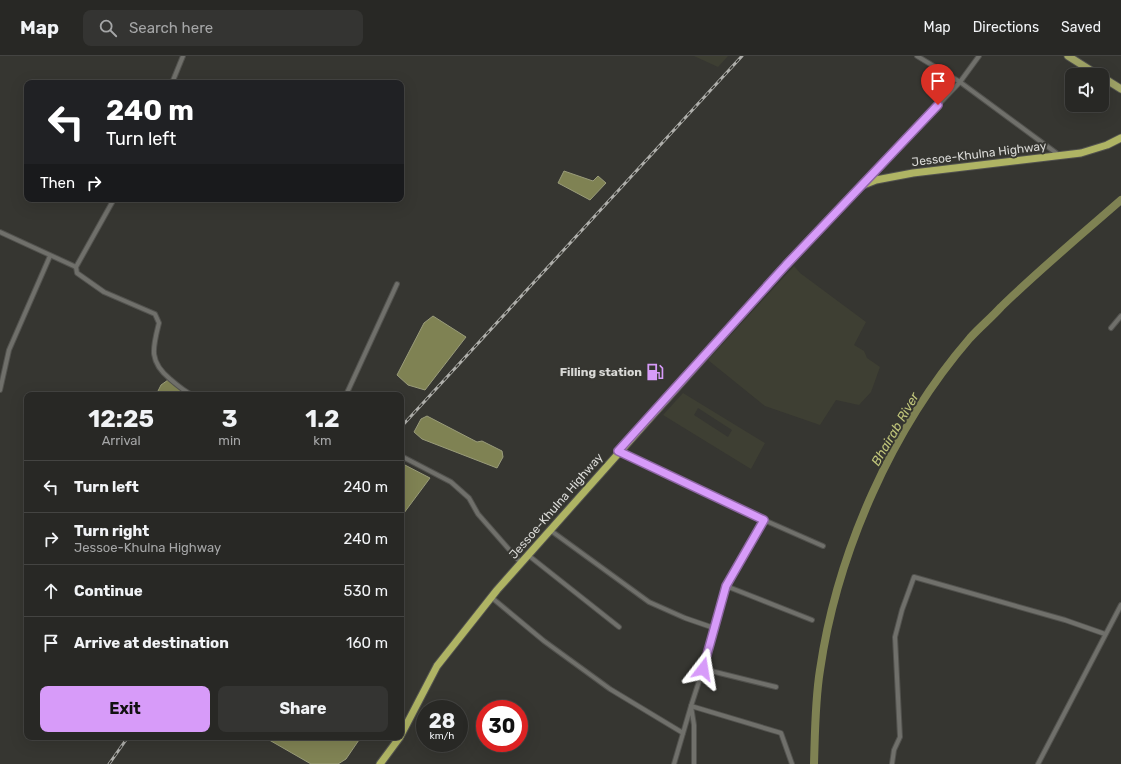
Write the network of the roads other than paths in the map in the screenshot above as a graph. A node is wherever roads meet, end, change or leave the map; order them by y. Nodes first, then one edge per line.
1 (183, 56) edge
2 (916, 56) edge
3 (979, 56) edge
4 (1068, 56) edge
5 (1087, 68) edge
6 (173, 80) edge
7 (1109, 81) edge
8 (960, 82) junction
9 (1121, 89) edge
10 (1121, 138) edge
11 (1059, 156) junction
12 (861, 186) junction
13 (112, 202) edge
14 (0, 232) edge
15 (50, 256) junction
16 (76, 267) junction
17 (397, 284) dead end
18 (1121, 316) edge
19 (1111, 328) dead end
20 (0, 390) edge
21 (186, 392) edge
22 (347, 392) edge
23 (618, 451) junction
24 (404, 458) edge
25 (764, 520) junction
26 (550, 529) junction
27 (823, 546) dead end
28 (528, 555) junction
29 (521, 563) junction
30 (726, 586) junction
31 (491, 597) junction
32 (1121, 605) edge
33 (812, 620) dead end
34 (619, 627) dead end
35 (714, 628) junction
36 (1105, 634) junction
37 (703, 669) junction
38 (776, 687) dead end
39 (691, 706) junction
40 (404, 728) edge
41 (683, 733) junction
42 (397, 740) edge
43 (380, 764) edge
44 (674, 764) edge
45 (694, 764) edge
46 (792, 764) edge
47 (892, 764) edge
48 (1038, 764) edge

1 - 6 street
2 - 8 street
3 - 8 street
4 - 5 main road
7 - 9 main road
8 - 11 street
8 - 12 street
10 - 11 highway, Jessoe-Khulna Highway
11 - 12 highway, Jessoe-Khulna Highway
12 - 23 highway, Jessoe-Khulna Highway
13 - 16 street
14 - 15 street
15 - 16 street
15 - 20 street
16 - 21 street
17 - 22 street
18 - 19 street
23 - 25 street
23 - 26 highway, Jessoe-Khulna Highway
24 - 29 street
25 - 27 street
25 - 30 street
26 - 28 highway, Jessoe-Khulna Highway
26 - 35 street
28 - 29 highway, Jessoe-Khulna Highway
28 - 34 street
29 - 31 highway, Jessoe-Khulna Highway
30 - 33 street
30 - 35 street
31 - 40 highway, Jessoe-Khulna Highway
31 - 41 street
32 - 36 street
35 - 37 street
36 - 47 street
36 - 48 street
37 - 38 street
37 - 39 street
39 - 41 street
39 - 45 street
39 - 46 street
41 - 44 street
42 - 43 highway, Jessoe-Khulna Highway

